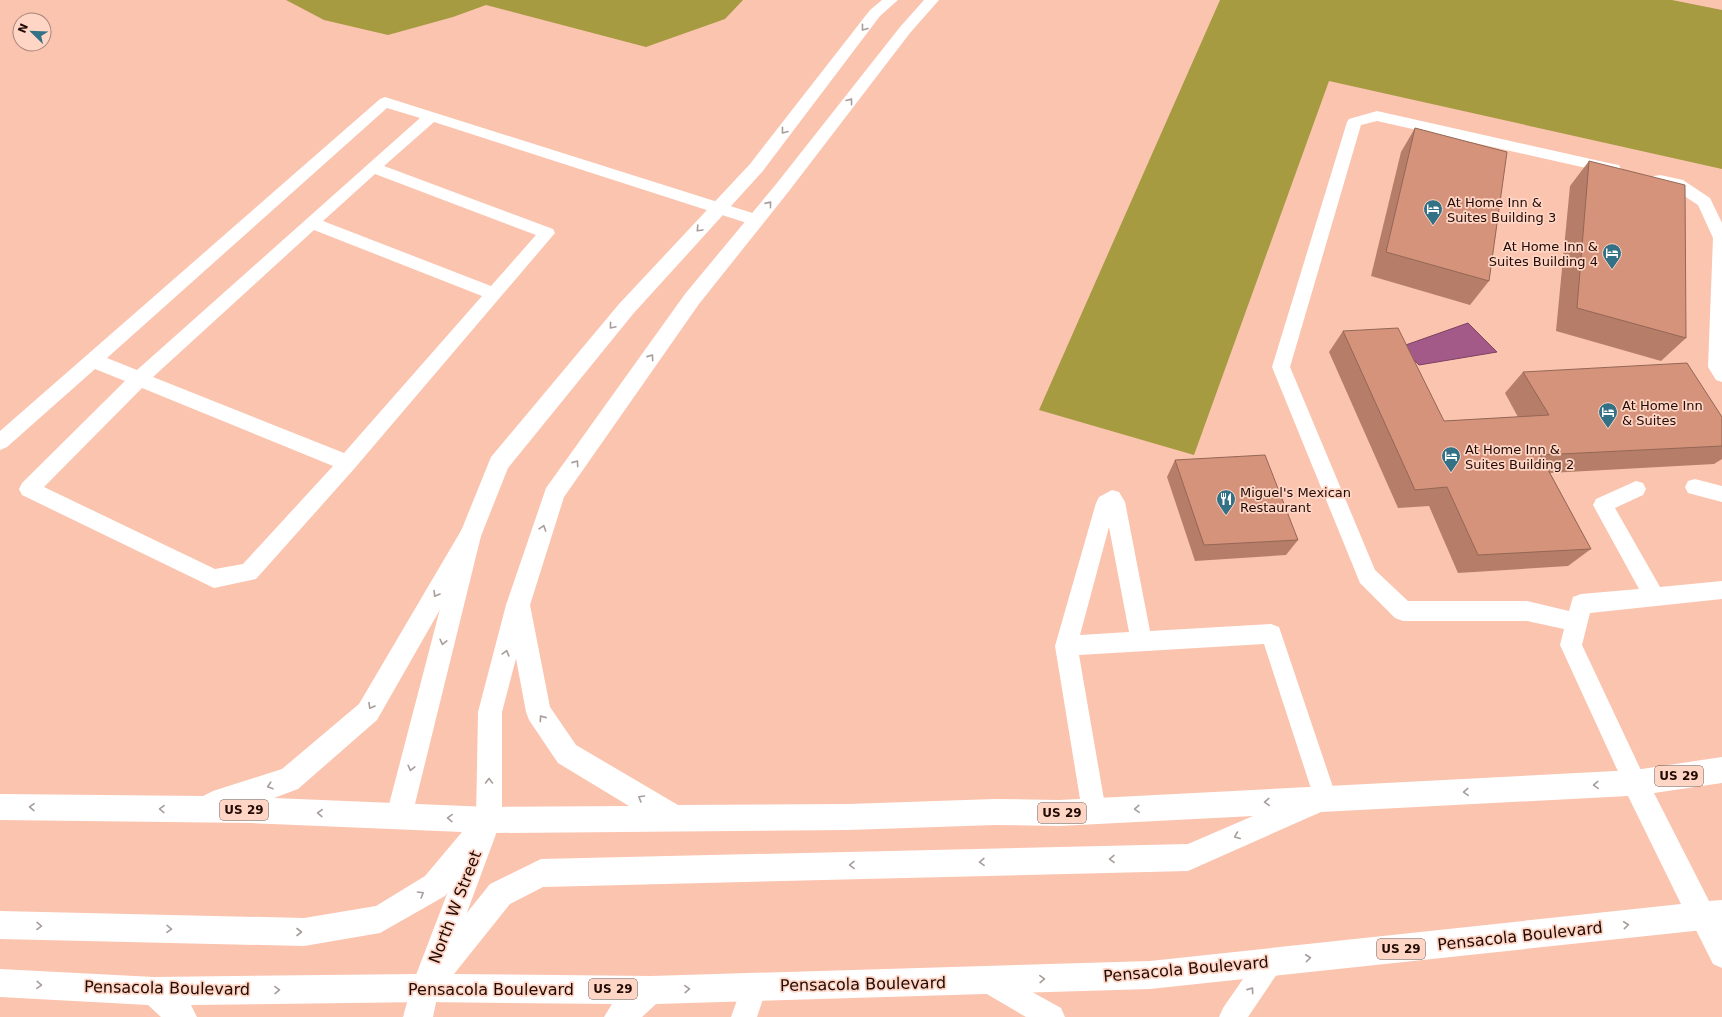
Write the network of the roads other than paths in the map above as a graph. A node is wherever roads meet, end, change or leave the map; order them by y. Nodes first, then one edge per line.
1 (890, 0) edge
2 (932, 0) edge
3 (432, 116) junction
4 (373, 167) junction
5 (720, 207) junction
6 (756, 220) junction
7 (312, 223) junction
8 (493, 294) junction
9 (92, 360) junction
10 (1722, 375) edge
11 (139, 379) junction
12 (0, 442) edge
13 (347, 463) junction
14 (1695, 487) dead end
15 (1636, 489) dead end
16 (1722, 494) edge
17 (470, 536) junction
18 (1722, 590) edge
19 (1654, 596) junction
20 (518, 605) junction
21 (1576, 622) junction
22 (1141, 641) junction
23 (1066, 646) junction
24 (1722, 770) edge
25 (1635, 783) junction
26 (1325, 799) junction
27 (0, 807) edge
28 (196, 810) junction
29 (1094, 811) junction
30 (399, 816) junction
31 (675, 818) junction
32 (489, 820) junction
33 (1712, 915) edge
34 (0, 925) edge
35 (1722, 955) edge
36 (1270, 962) junction
37 (989, 981) junction
38 (0, 983) edge
39 (754, 987) junction
40 (424, 988) junction
41 (651, 990) junction
42 (154, 991) junction
43 (182, 1017) edge
44 (418, 1017) edge
45 (619, 1017) edge
46 (744, 1017) edge
47 (1052, 1017) edge
48 (1232, 1017) edge

1 -> 5 main road
6 -> 2 main road
3 - 4 lane
3 - 5 lane
3 - 9 lane
4 - 7 lane
4 - 8 lane
5 - 6 lane
5 -> 17 main road
20 -> 6 main road
7 - 8 lane
7 - 11 lane
8 - 13 lane
9 - 11 lane
9 - 12 lane
10 - 21 lane
11 - 13 lane
11 - 13 lane
14 - 16 lane
15 - 19 lane
17 -> 28 main road
17 -> 30 main road
18 - 19 lane
19 - 21 lane
31 -> 20 main road
32 -> 20 main road
21 - 25 lane
22 - 23 lane
22 - 23 lane
22 - 26 lane
23 - 29 lane
24 - 25 main road, US 29
25 -> 26 main road, US 29
25 - 33 main road
26 -> 29 main road, US 29
26 -> 40 main road
28 -> 27 main road, US 29
30 -> 28 main road, US 29
29 - 31 main road, US 29
32 -> 30 main road, US 29
31 - 32 main road, US 29
34 -> 32 main road
32 - 40 main road, North W Street
33 - 35 lane
36 -> 33 main road, Pensacola Boulevard / US 29
37 -> 36 main road, Pensacola Boulevard / US 29
48 -> 36 lane
37 - 39 main road, Pensacola Boulevard / US 29
37 - 47 lane
38 -> 42 main road, Pensacola Boulevard / US 29
41 -> 39 main road, Pensacola Boulevard / US 29
39 - 46 lane
40 - 41 main road, Pensacola Boulevard / US 29
42 -> 40 main road, Pensacola Boulevard / US 29
40 - 44 main road, North W Street
41 - 45 main road
42 - 43 main road

